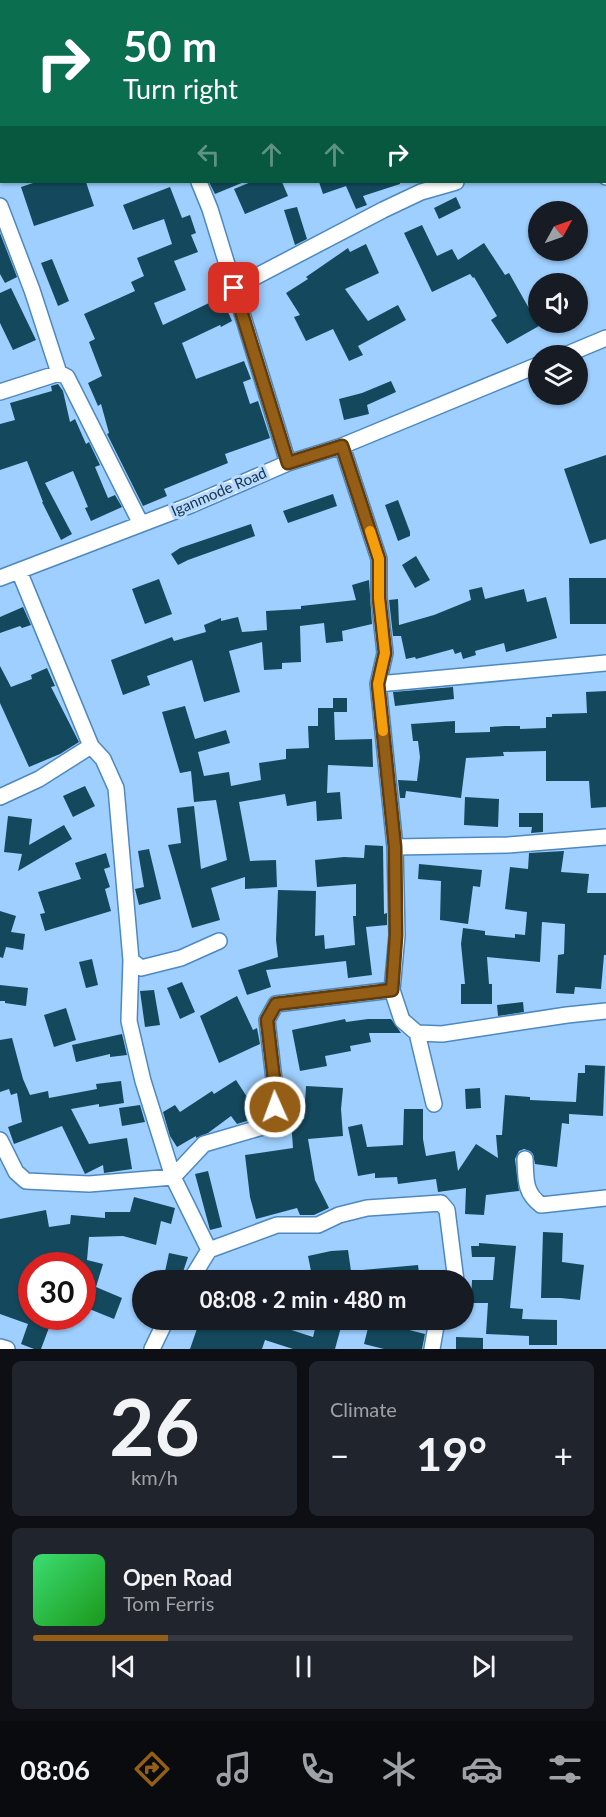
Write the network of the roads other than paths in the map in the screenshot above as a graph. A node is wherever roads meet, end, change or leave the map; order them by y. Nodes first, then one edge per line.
1 (199, 183) edge
2 (452, 183) edge
3 (0, 206) edge
4 (234, 288) junction
5 (606, 338) edge
6 (588, 346) edge
7 (528, 369) edge
8 (59, 373) junction
9 (0, 392) edge
10 (342, 446) junction
11 (288, 463) junction
12 (141, 524) junction
13 (19, 571) junction
14 (0, 578) edge
15 (606, 663) edge
16 (378, 684) junction
17 (91, 746) junction
18 (0, 796) edge
19 (606, 837) edge
20 (395, 847) junction
21 (219, 941) dead end
22 (131, 960) junction
23 (392, 990) junction
24 (606, 1011) edge
25 (417, 1033) junction
26 (434, 1104) dead end
27 (0, 1140) edge
28 (525, 1159) dead end
29 (173, 1178) junction
30 (606, 1197) edge
31 (209, 1250) junction
32 (197, 1270) edge
33 (455, 1270) edge
34 (161, 1330) edge
35 (435, 1330) edge
36 (0, 1347) edge
37 (7, 1349) edge
38 (152, 1349) edge
39 (432, 1349) edge

1 - 4 street
2 - 4 street
3 - 8 street
4 - 11 street
5 - 6 street
7 - 10 street, Iganmode Road
8 - 9 street
8 - 12 street
10 - 11 street, Iganmode Road
10 - 16 street
11 - 12 street, Iganmode Road
12 - 13 street, Iganmode Road
13 - 14 street, Iganmode Road
13 - 17 street
15 - 16 street
16 - 20 street
17 - 18 street
17 - 22 street
19 - 20 street
20 - 23 street
21 - 22 street
22 - 29 street
23 - 25 street
23 - 29 street
24 - 25 street
25 - 26 street
27 - 29 street
28 - 30 street
29 - 31 street
31 - 32 street
31 - 33 street
34 - 38 street
35 - 39 street
36 - 37 street

